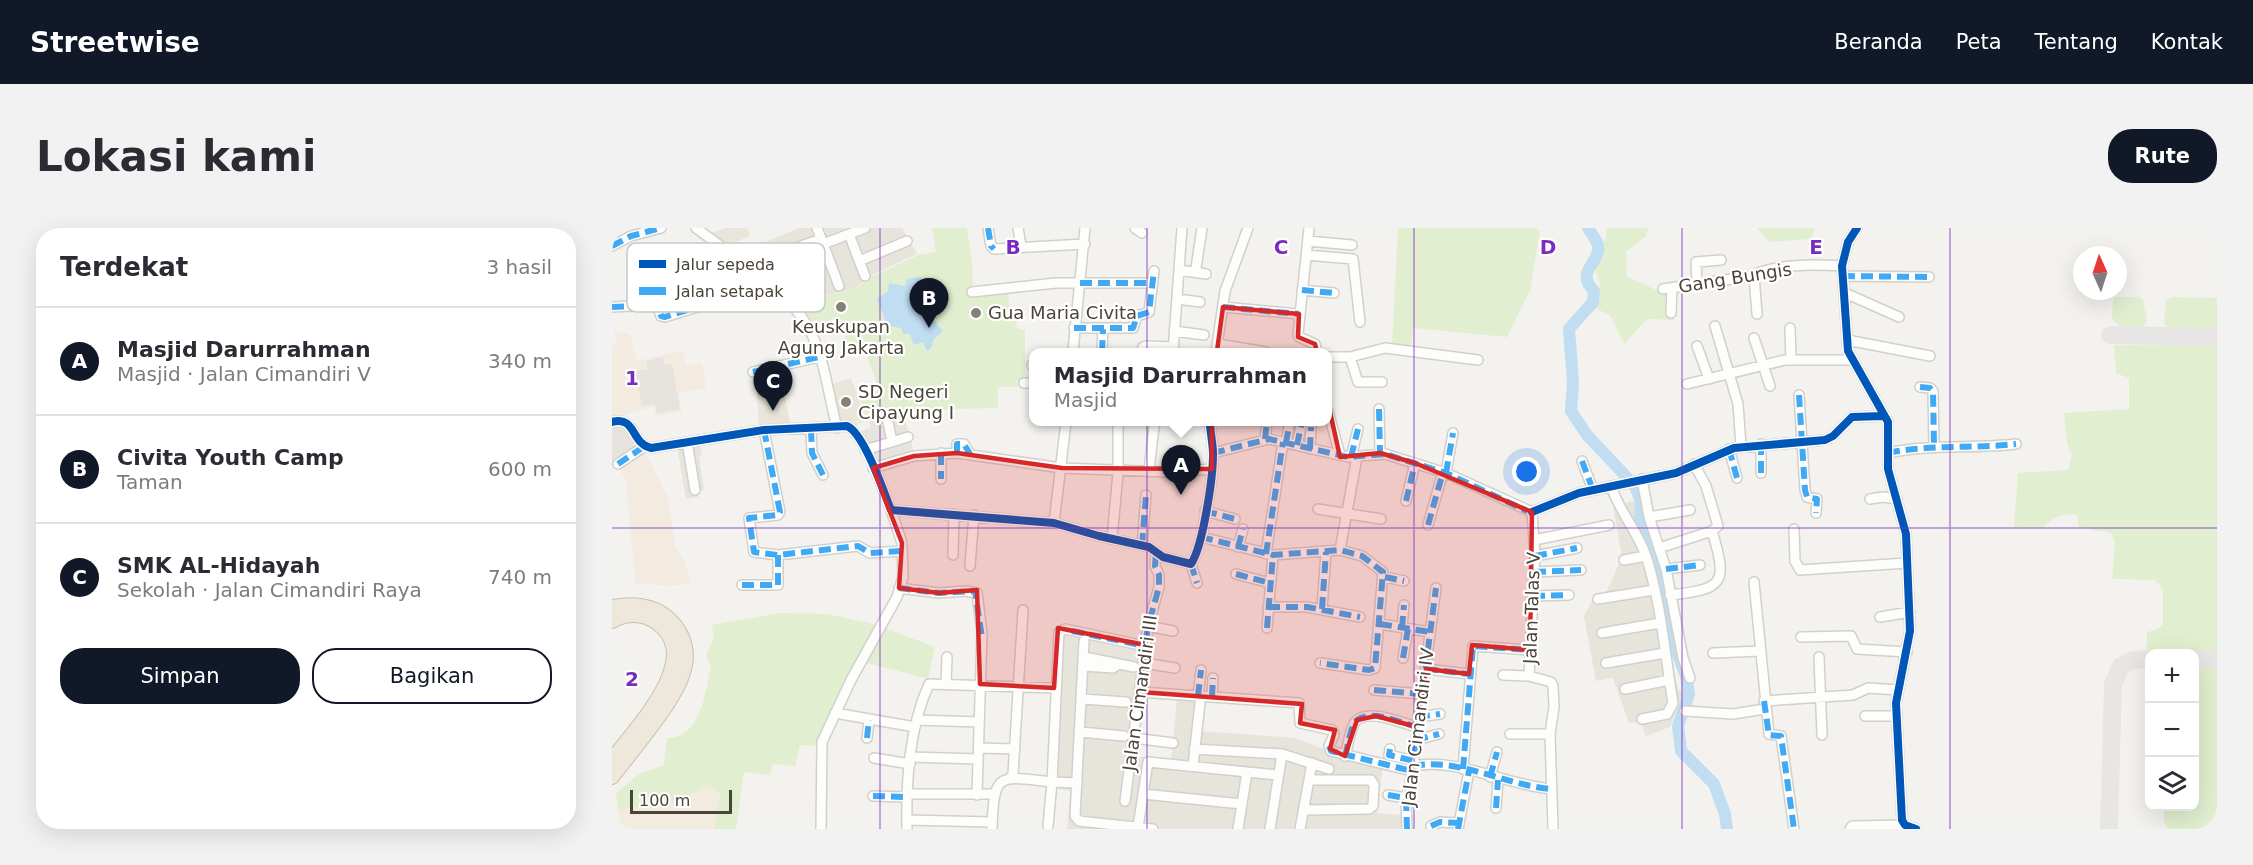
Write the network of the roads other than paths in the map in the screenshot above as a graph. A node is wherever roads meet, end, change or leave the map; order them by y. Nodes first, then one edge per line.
1 (661, 228) edge
2 (696, 228) edge
3 (817, 228) edge
4 (865, 228) edge
5 (988, 228) edge
6 (1018, 228) edge
7 (1085, 228) edge
8 (1182, 228) edge
9 (1202, 228) edge
10 (1248, 228) edge
11 (1309, 228) edge
12 (1857, 228) edge
13 (849, 234) junction
14 (907, 241) dead end
15 (1308, 241) junction
16 (822, 242) junction
17 (715, 243) edge
18 (818, 243) edge
19 (1085, 244) junction
20 (1352, 245) dead end
21 (612, 246) edge
22 (1021, 246) junction
23 (825, 250) edge
24 (1306, 255) junction
25 (1721, 260) dead end
26 (859, 261) junction
27 (1196, 268) dead end
28 (1179, 270) junction
29 (1154, 271) dead end
30 (1842, 271) junction
31 (1206, 274) dead end
32 (865, 276) dead end
33 (1754, 276) junction
34 (1929, 277) dead end
35 (1080, 283) junction
36 (1697, 283) junction
37 (1153, 284) junction
38 (839, 286) dead end
39 (1302, 290) junction
40 (972, 292) dead end
41 (1334, 293) dead end
42 (1845, 293) junction
43 (1177, 299) junction
44 (1200, 302) dead end
45 (627, 306) edge
46 (612, 307) edge
47 (1223, 307) junction
48 (659, 312) edge
49 (681, 312) edge
50 (796, 312) edge
51 (1671, 313) dead end
52 (1299, 314) junction
53 (1756, 314) dead end
54 (1899, 317) dead end
55 (1360, 322) dead end
56 (1715, 326) dead end
57 (1074, 328) junction
58 (1791, 328) dead end
59 (1103, 329) junction
60 (1174, 331) junction
61 (1204, 335) dead end
62 (1754, 338) dead end
63 (1847, 340) junction
64 (1697, 346) dead end
65 (1073, 348) edge
66 (1102, 348) edge
67 (1143, 348) edge
68 (1162, 348) edge
69 (1173, 348) edge
70 (1217, 348) edge
71 (1316, 348) edge
72 (1930, 356) dead end
73 (819, 357) junction
74 (1332, 357) edge
75 (1350, 357) junction
76 (1478, 360) dead end
77 (1791, 360) junction
78 (1851, 360) junction
79 (1764, 365) junction
80 (753, 372) dead end
81 (1728, 374) junction
82 (1709, 379) junction
83 (1382, 382) dead end
84 (1687, 384) dead end
85 (1770, 386) dead end
86 (1920, 387) dead end
87 (1799, 395) dead end
88 (1379, 409) dead end
89 (1883, 416) junction
90 (887, 418) dead end
91 (612, 422) edge
92 (1066, 426) edge
93 (1118, 426) edge
94 (1210, 426) edge
95 (1267, 426) edge
96 (1289, 426) dead end
97 (1301, 426) edge
98 (1332, 426) edge
99 (1311, 427) dead end
100 (837, 428) junction
101 (1154, 428) dead end
102 (811, 429) junction
103 (1358, 429) dead end
104 (764, 430) junction
105 (1453, 433) dead end
106 (908, 437) dead end
107 (1265, 439) junction
108 (892, 441) junction
109 (1802, 441) junction
110 (687, 442) junction
111 (1284, 442) junction
112 (1761, 444) junction
113 (2016, 444) dead end
114 (1297, 445) junction
115 (645, 446) junction
116 (1741, 446) junction
117 (1934, 446) junction
118 (1310, 448) junction
119 (1729, 449) junction
120 (865, 450) junction
121 (941, 453) junction
122 (1213, 453) junction
123 (1380, 453) junction
124 (1888, 453) junction
125 (1340, 456) junction
126 (1354, 457) junction
127 (1582, 461) dead end
128 (1415, 463) junction
129 (618, 464) dead end
130 (1694, 464) junction
131 (873, 468) junction
132 (1062, 468) junction
133 (1212, 469) junction
134 (1118, 470) junction
135 (1149, 470) junction
136 (1444, 472) junction
137 (1761, 473) dead end
138 (823, 475) dead end
139 (1737, 478) dead end
140 (941, 479) dead end
141 (1640, 480) junction
142 (1611, 486) junction
143 (694, 490) dead end
144 (1593, 490) junction
145 (1146, 495) dead end
146 (1870, 499) dead end
147 (1898, 499) junction
148 (1406, 501) dead end
149 (1318, 509) dead end
150 (891, 510) junction
151 (1690, 510) dead end
152 (1205, 511) junction
153 (1532, 512) junction
154 (1816, 513) dead end
155 (954, 514) junction
156 (1347, 514) junction
157 (974, 515) junction
158 (1649, 517) junction
159 (1235, 519) dead end
160 (1381, 519) dead end
161 (1054, 522) junction
162 (1428, 525) dead end
163 (1609, 525) dead end
164 (1243, 529) dead end
165 (1794, 529) dead end
166 (1712, 531) junction
167 (1201, 537) junction
168 (1112, 540) junction
169 (1534, 540) junction
170 (1652, 542) junction
171 (1142, 545) junction
172 (1238, 547) junction
173 (1577, 548) dead end
174 (1340, 550) junction
175 (903, 551) junction
176 (1156, 552) junction
177 (1326, 552) junction
178 (1269, 554) junction
179 (778, 555) junction
180 (953, 555) dead end
181 (1535, 556) junction
182 (1646, 556) junction
183 (1624, 560) dead end
184 (1907, 563) junction
185 (1191, 564) junction
186 (1701, 565) dead end
187 (970, 566) dead end
188 (1666, 569) junction
189 (1581, 570) dead end
190 (1534, 572) junction
191 (1236, 574) dead end
192 (1384, 578) junction
193 (1404, 581) dead end
194 (1754, 582) dead end
195 (1197, 583) dead end
196 (1270, 583) junction
197 (742, 585) dead end
198 (900, 588) junction
199 (1437, 588) dead end
200 (1654, 590) junction
201 (1569, 595) dead end
202 (1671, 595) junction
203 (1533, 596) junction
204 (1598, 599) dead end
205 (1404, 605) dead end
206 (612, 607) edge
207 (1268, 607) junction
208 (1322, 609) junction
209 (1023, 610) dead end
210 (1910, 612) junction
211 (1360, 617) dead end
212 (1880, 617) dead end
213 (612, 621) edge
214 (1660, 623) junction
215 (1380, 624) junction
216 (1148, 626) junction
217 (1267, 628) dead end
218 (1405, 628) junction
219 (1173, 631) dead end
220 (1430, 632) junction
221 (1602, 633) dead end
222 (1801, 637) dead end
223 (1084, 641) dead end
224 (1145, 646) junction
225 (1530, 650) junction
226 (1760, 651) junction
227 (1906, 652) junction
228 (1665, 653) junction
229 (1713, 654) dead end
230 (947, 657) dead end
231 (1819, 657) dead end
232 (1404, 658) dead end
233 (1083, 661) junction
234 (1144, 663) junction
235 (1320, 663) dead end
236 (1606, 663) dead end
237 (1134, 667) dead end
238 (1175, 668) dead end
239 (1426, 669) junction
240 (1201, 670) dead end
241 (1469, 674) junction
242 (1503, 675) dead end
243 (1530, 676) junction
244 (1213, 678) dead end
245 (1690, 678) dead end
246 (1669, 680) junction
247 (946, 683) junction
248 (980, 684) junction
249 (1018, 686) junction
250 (1054, 688) junction
251 (1625, 689) dead end
252 (1374, 690) dead end
253 (1898, 690) junction
254 (1140, 692) junction
255 (1422, 694) junction
256 (1212, 697) junction
257 (1821, 697) junction
258 (1082, 699) junction
259 (1199, 700) junction
260 (1126, 702) dead end
261 (1765, 705) junction
262 (1439, 711) dead end
263 (1685, 711) dead end
264 (835, 713) junction
265 (1865, 716) dead end
266 (1897, 716) junction
267 (1418, 717) junction
268 (1642, 719) dead end
269 (869, 720) junction
270 (979, 722) junction
271 (916, 723) junction
272 (1080, 732) junction
273 (1439, 734) dead end
274 (1510, 734) dead end
275 (1550, 734) junction
276 (1822, 735) dead end
277 (1124, 736) dead end
278 (867, 738) dead end
279 (1134, 738) junction
280 (1416, 740) junction
281 (1173, 743) dead end
282 (1015, 749) junction
283 (1194, 749) junction
284 (1390, 749) dead end
285 (1497, 752) dead end
286 (978, 753) junction
287 (1282, 754) junction
288 (1345, 756) junction
289 (874, 758) dead end
290 (612, 760) edge
291 (910, 760) junction
292 (1312, 763) junction
293 (1193, 766) junction
294 (1413, 766) junction
295 (1329, 769) dead end
296 (1466, 770) junction
297 (1247, 772) junction
298 (1278, 775) junction
299 (612, 777) edge
300 (1010, 777) junction
301 (1494, 779) junction
302 (1310, 780) junction
303 (1052, 782) junction
304 (1077, 783) junction
305 (1551, 789) junction
306 (994, 794) junction
307 (1143, 794) junction
308 (906, 795) junction
309 (977, 795) junction
310 (1388, 795) dead end
311 (873, 796) dead end
312 (1406, 798) junction
313 (1125, 801) dead end
314 (1242, 804) junction
315 (1496, 808) dead end
316 (1304, 810) junction
317 (907, 825) edge
318 (992, 825) edge
319 (1905, 825) junction
320 (1048, 826) dead end
321 (1100, 826) edge
322 (1431, 826) dead end
323 (1458, 826) edge
324 (1134, 828) edge
325 (820, 829) edge
326 (1152, 829) edge
327 (1238, 829) edge
328 (1270, 829) edge
329 (1300, 829) edge
330 (1407, 829) edge
331 (1553, 829) edge
332 (1794, 829) edge
333 (1850, 829) edge
334 (1916, 829) edge

1 - 21 street
2 - 17 street
3 - 16 street
4 - 13 street
5 - 22 street
6 - 22 street
7 - 19 street
8 - 28 street
9 - 27 street
10 - 47 street
11 - 15 street
12 - 30 street
13 - 16 street
13 - 26 street
14 - 26 street
15 - 20 street
15 - 24 street
16 - 18 street
19 - 22 street
19 - 35 street
23 - 38 street
24 - 39 street
24 - 55 street
25 - 36 street
26 - 32 street
28 - 31 street
28 - 43 street
29 - 37 street
30 - 33 street, Gang Bungis
30 - 34 street, Gang Bungis
30 - 42 street
33 - 36 street, Gang Bungis
33 - 53 street
35 - 37 street
35 - 40 street
35 - 57 street
36 - 51 street, Gang Bungis
37 - 59 street
39 - 41 street
39 - 52 street
42 - 54 street
42 - 63 street
43 - 44 street
43 - 60 street
45 - 46 street
47 - 52 street
47 - 70 street
48 - 49 street
50 - 73 street
52 - 71 street
56 - 81 street
57 - 59 street
57 - 65 street
58 - 77 street
59 - 66 street
60 - 61 street
60 - 69 street
62 - 79 street
63 - 72 street
63 - 78 street
64 - 82 street
67 - 68 street
73 - 80 street
73 - 100 street
74 - 75 street
75 - 76 street
75 - 83 street
77 - 78 street
77 - 79 street
78 - 89 street
79 - 81 street
79 - 85 street
81 - 82 street
81 - 116 street
82 - 84 street
86 - 117 street
87 - 109 street
88 - 123 street
89 - 109 street
89 - 124 street
90 - 108 street
91 - 115 street
92 - 132 street
93 - 134 street
94 - 122 street
95 - 107 street
96 - 111 street
97 - 114 street
98 - 125 street
99 - 118 street
100 - 102 street
100 - 120 street
101 - 135 street
102 - 104 street
102 - 138 street
103 - 126 street
104 - 110 street
104 - 179 street
105 - 136 street
106 - 108 street
107 - 111 street
107 - 122 street
108 - 120 street
109 - 112 street
109 - 154 street
110 - 115 street
110 - 143 street
111 - 114 street
111 - 178 street
112 - 116 street
112 - 137 street
113 - 117 street
114 - 118 street
115 - 129 street
116 - 119 street
117 - 124 street
118 - 125 street
119 - 130 street
119 - 139 street
120 - 131 street
121 - 131 street
121 - 132 street
121 - 140 street
122 - 133 street
123 - 126 street
123 - 128 street
124 - 147 street
125 - 126 street
126 - 156 street
127 - 144 street
128 - 136 street
128 - 148 street
130 - 141 street
130 - 166 street
131 - 150 street
132 - 134 street
132 - 161 street
133 - 135 street
133 - 152 street
134 - 135 street
134 - 168 street
136 - 153 street
136 - 162 street
141 - 142 street
141 - 158 street
142 - 144 street
142 - 170 street
144 - 153 street
145 - 171 street
146 - 147 street
147 - 184 street
149 - 156 street
150 - 155 street
150 - 175 street
151 - 158 street
152 - 159 street
152 - 167 street
153 - 169 street, Jalan Talas V
155 - 157 street
155 - 180 street
156 - 160 street
156 - 174 street
157 - 161 street
157 - 187 street
158 - 170 street
161 - 168 street
163 - 169 street
164 - 172 street
165 - 184 street
166 - 170 street
166 - 202 street
167 - 172 street
167 - 185 street
168 - 171 street
169 - 181 street, Jalan Talas V
170 - 182 street
170 - 188 street
171 - 176 street
172 - 178 street
173 - 181 street
174 - 177 street
174 - 192 street
175 - 179 street
175 - 198 street
176 - 185 street
176 - 216 street, Jalan Cimandiri III
177 - 178 street
177 - 208 street
178 - 196 street
179 - 197 street
181 - 190 street, Jalan Talas V
182 - 183 street
182 - 200 street
184 - 210 street
185 - 195 street
186 - 188 street
188 - 202 street
189 - 190 street
190 - 203 street, Jalan Talas V
191 - 196 street
192 - 193 street
192 - 215 street
194 - 226 street
196 - 207 street
198 - 248 street
198 - 264 street
199 - 220 street
200 - 204 street
200 - 214 street
201 - 203 street
202 - 245 street
203 - 225 street, Jalan Talas V
205 - 218 street
206 - 299 highway
207 - 208 street
207 - 217 street
208 - 211 street
209 - 249 street
210 - 212 street
210 - 227 street
213 - 290 highway
214 - 221 street
214 - 228 street
215 - 218 street, Jalan Cimandiri IV
215 - 235 street
216 - 219 street
216 - 224 street, Jalan Cimandiri III
218 - 220 street, Jalan Cimandiri IV
218 - 232 street
220 - 239 street, Jalan Cimandiri IV
222 - 227 street
223 - 233 street
224 - 234 street, Jalan Cimandiri III
224 - 250 street
225 - 241 street
225 - 243 street, Jalan Talas V
226 - 229 street
226 - 261 street
227 - 253 street
228 - 236 street
228 - 246 street
230 - 247 street
231 - 257 street
233 - 237 street
233 - 258 street
234 - 238 street
234 - 254 street, Jalan Cimandiri III
239 - 241 street
239 - 255 street, Jalan Cimandiri IV
240 - 259 street
241 - 296 street
242 - 243 street
243 - 275 street, Jalan Talas V
244 - 256 street
246 - 251 street
246 - 268 street
247 - 248 street
247 - 271 street
248 - 249 street
248 - 270 street
249 - 250 street
249 - 282 street
250 - 303 street
252 - 255 street
253 - 257 street
253 - 266 street
254 - 259 street
254 - 279 street, Jalan Cimandiri III
255 - 267 street, Jalan Cimandiri IV
256 - 259 street
256 - 288 street
257 - 261 street
257 - 276 street
258 - 260 street
258 - 272 street
259 - 283 street
261 - 263 street
261 - 332 street
262 - 267 street
264 - 269 street
264 - 325 street
265 - 266 street
266 - 319 street
267 - 280 street, Jalan Cimandiri IV
267 - 288 street
269 - 271 street
269 - 278 street
270 - 271 street
270 - 286 street
271 - 291 street
272 - 277 street
272 - 304 street
273 - 280 street
274 - 275 street
275 - 305 street, Jalan Talas V
279 - 281 street
279 - 313 street, Jalan Cimandiri III
280 - 294 street, Jalan Cimandiri IV
282 - 286 street
282 - 300 street
283 - 287 street
283 - 293 street
284 - 294 street
285 - 301 street
286 - 291 street
286 - 309 street
287 - 292 street
287 - 298 street
288 - 294 street
289 - 291 street
291 - 308 street
292 - 295 street
292 - 302 street
293 - 297 street
293 - 307 street
294 - 296 street
294 - 312 street, Jalan Cimandiri IV
296 - 301 street
296 - 323 street
297 - 298 street
297 - 314 street
298 - 328 street
300 - 303 street
300 - 306 street
301 - 305 street
301 - 315 street
302 - 316 street
302 - 316 street
303 - 304 street
303 - 320 street
304 - 321 street
305 - 331 street, Jalan Talas V
306 - 309 street
306 - 318 street
307 - 314 street
307 - 324 street
308 - 309 street
308 - 311 street
308 - 317 street
310 - 312 street
312 - 330 street, Jalan Cimandiri IV
314 - 327 street
316 - 329 street
317 - 318 street
319 - 333 street
319 - 334 street
321 - 324 street
322 - 323 street
324 - 326 street

